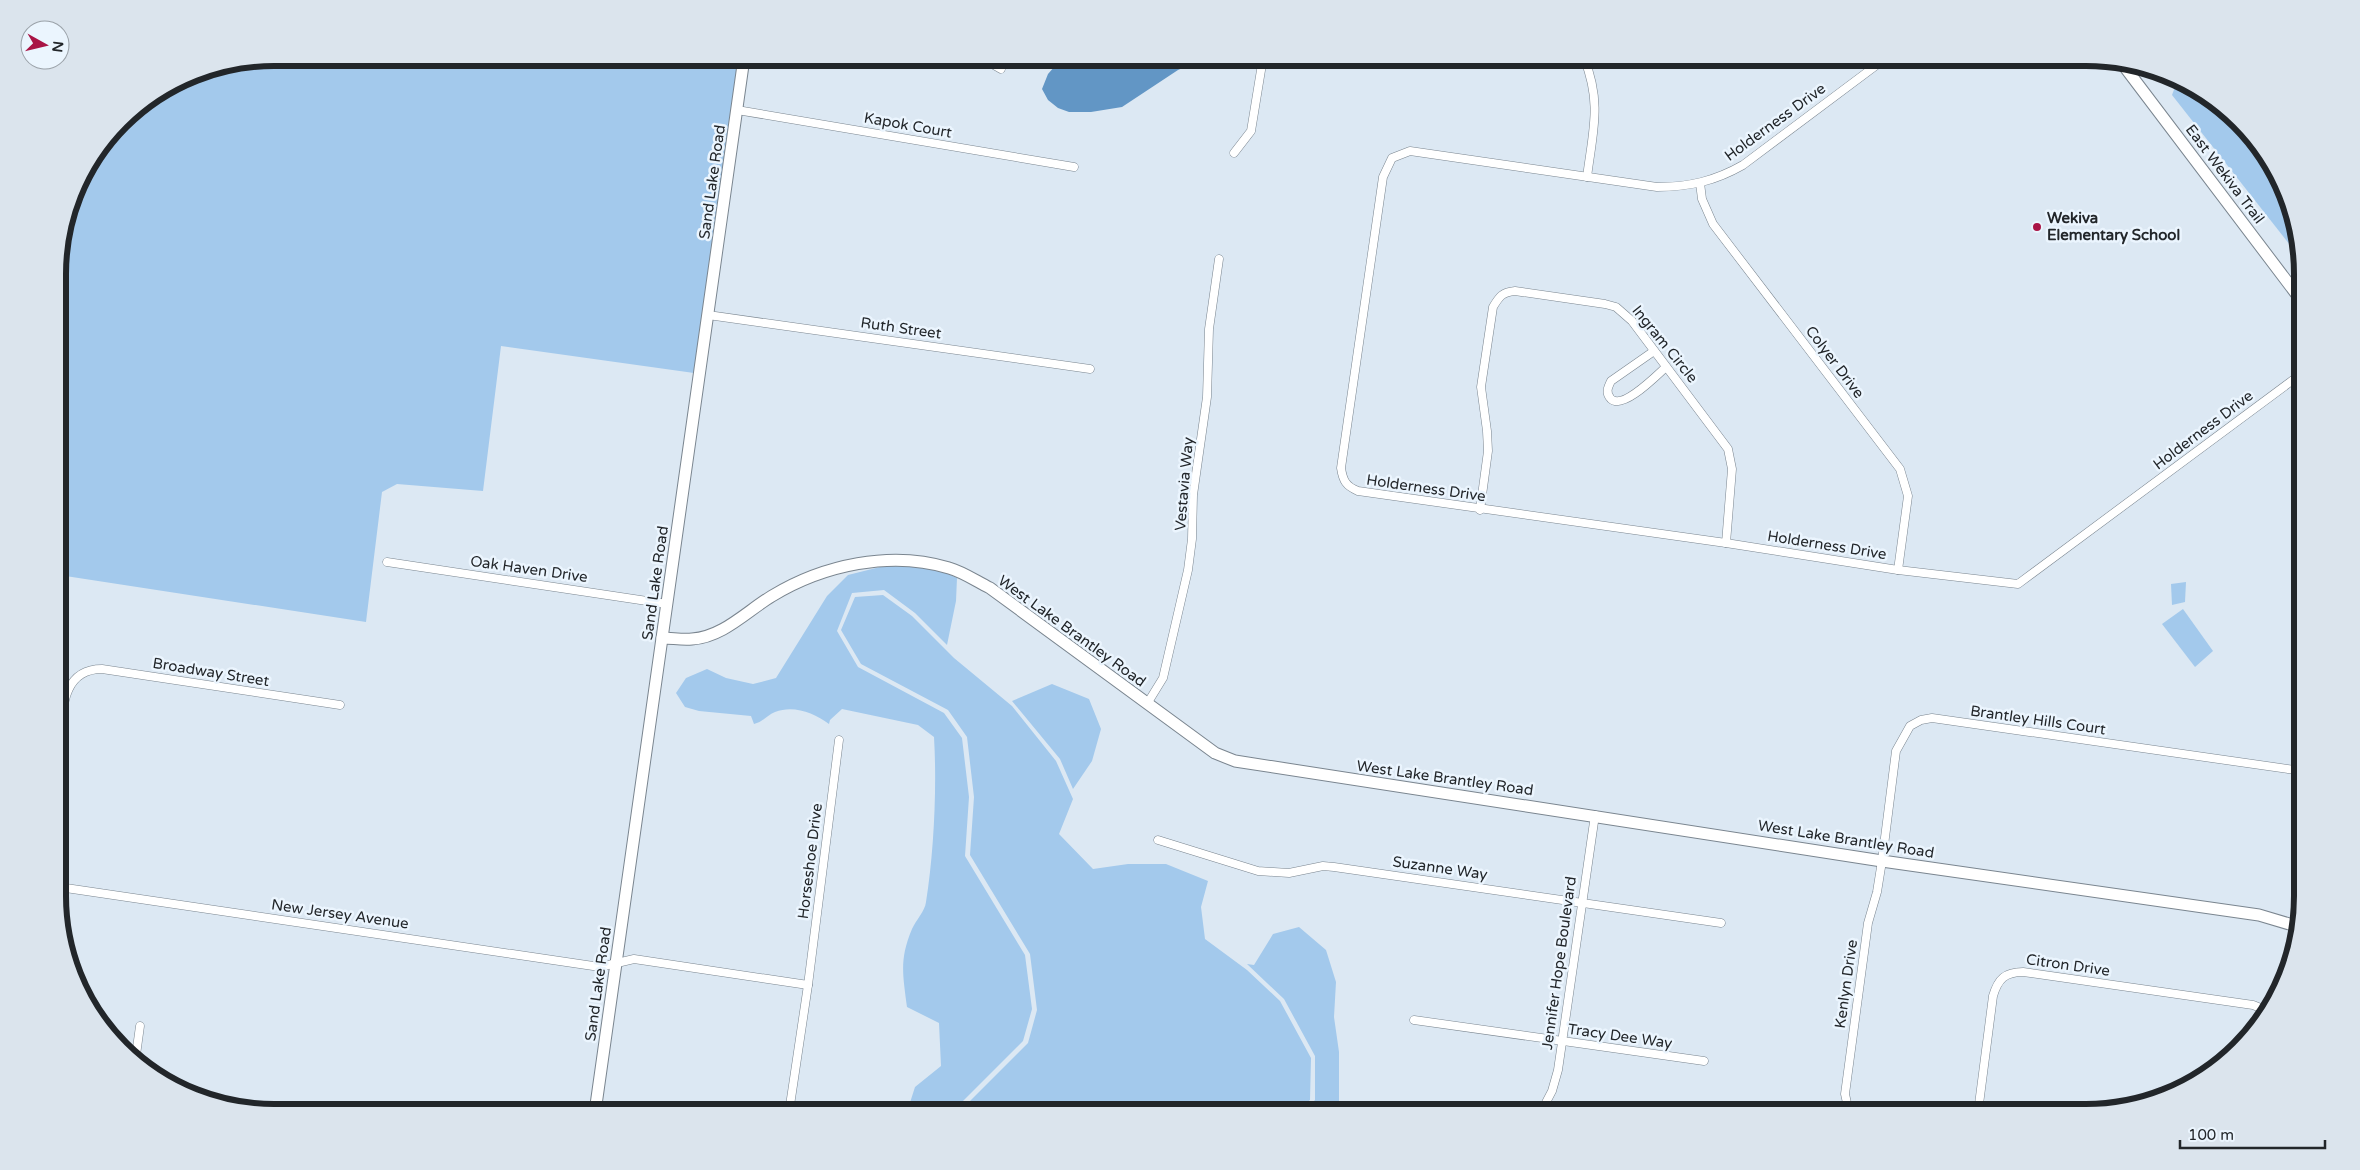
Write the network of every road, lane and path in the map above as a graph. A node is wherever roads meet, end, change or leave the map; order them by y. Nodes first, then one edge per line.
1 (743, 66) edge
2 (996, 66) edge
3 (1262, 66) edge
4 (1587, 66) edge
5 (1875, 66) edge
6 (1001, 69) dead end
7 (2127, 70) edge
8 (737, 110) junction
9 (1234, 153) dead end
10 (1074, 167) dead end
11 (1587, 177) junction
12 (1700, 184) junction
13 (1219, 259) dead end
14 (2294, 291) edge
15 (708, 315) junction
16 (1654, 351) junction
17 (1666, 367) junction
18 (1090, 369) dead end
19 (2294, 379) edge
20 (1480, 510) junction
21 (1726, 543) junction
22 (386, 562) dead end
23 (1898, 570) junction
24 (666, 604) junction
25 (662, 638) junction
26 (66, 697) edge
27 (1147, 704) junction
28 (340, 705) dead end
29 (839, 740) dead end
30 (2294, 770) edge
31 (1595, 815) junction
32 (1158, 840) dead end
33 (1882, 861) junction
34 (66, 888) edge
35 (1581, 902) junction
36 (1722, 923) dead end
37 (2292, 925) edge
38 (616, 963) junction
39 (808, 985) junction
40 (2261, 1008) edge
41 (1414, 1020) dead end
42 (140, 1026) dead end
43 (1562, 1042) junction
44 (136, 1052) edge
45 (1704, 1061) dead end
46 (596, 1104) edge
47 (790, 1104) edge
48 (1545, 1104) edge
49 (1847, 1104) edge
50 (1979, 1104) edge

1 - 8 street, Sand Lake Road
2 - 6 street
3 - 9 street
4 - 11 street
5 - 12 street, Holderness Drive
7 - 14 street, East Wekiva Trail
8 - 10 street, Kapok Court
8 - 15 street, Sand Lake Road
11 - 12 street, Holderness Drive
11 - 20 street, Holderness Drive
12 - 23 street, Colyer Drive
13 - 27 street, Vestavia Way
15 - 18 street, Ruth Street
15 - 24 street, Sand Lake Road
16 - 17 street, Ingram Circle
16 - 17 street
16 - 20 street, Ingram Circle
17 - 21 street, Ingram Circle
19 - 23 street, Holderness Drive
20 - 21 street, Holderness Drive
21 - 23 street, Holderness Drive
22 - 24 street, Oak Haven Drive
24 - 25 street, Sand Lake Road
25 - 27 street, West Lake Brantley Road
25 - 38 street, Sand Lake Road
26 - 28 street, Broadway Street
27 - 31 street, West Lake Brantley Road
29 - 39 street, Horseshoe Drive
30 - 33 street, Brantley Hills Court
31 - 33 street, West Lake Brantley Road
31 - 35 street, Jennifer Hope Boulevard
32 - 35 street, Suzanne Way
33 - 37 street, West Lake Brantley Road
33 - 49 street, Kenlyn Drive
34 - 38 street, New Jersey Avenue
35 - 36 street, Suzanne Way
35 - 43 street, Jennifer Hope Boulevard
38 - 39 street
38 - 46 street, Sand Lake Road
39 - 47 street, Horseshoe Drive
40 - 50 street, Citron Drive
41 - 43 street, Tracy Dee Way
42 - 44 street
43 - 45 street, Tracy Dee Way
43 - 48 street, Jennifer Hope Boulevard

